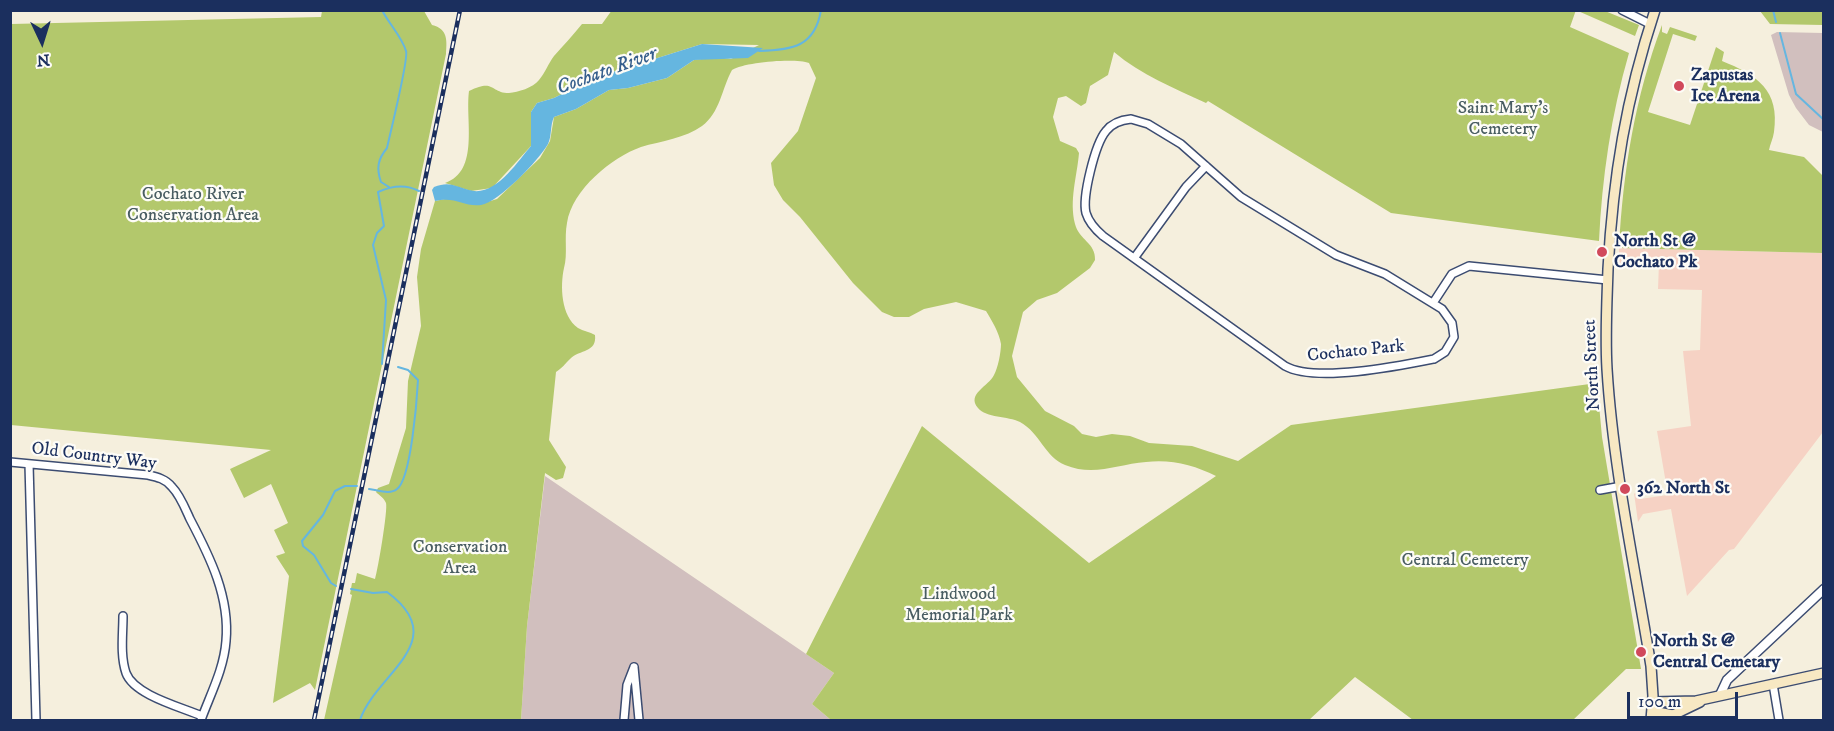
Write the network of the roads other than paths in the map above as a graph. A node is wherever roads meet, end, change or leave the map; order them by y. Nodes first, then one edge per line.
1 (1622, 10) edge
2 (1655, 10) edge
3 (1650, 24) junction
4 (1206, 166) junction
5 (1136, 257) junction
6 (1608, 280) junction
7 (1433, 303) junction
8 (10, 462) edge
9 (29, 464) junction
10 (1622, 486) junction
11 (1600, 490) dead end
12 (1824, 589) edge
13 (123, 616) dead end
14 (1824, 673) edge
15 (1773, 684) junction
16 (1720, 695) junction
17 (1705, 699) junction
18 (1652, 711) edge
19 (1683, 712) junction
20 (202, 719) edge
21 (36, 720) edge
22 (624, 720) edge
23 (639, 720) edge
24 (1674, 720) edge
25 (1779, 720) edge

1 - 3 street
2 - 3 main road, North Street
3 - 6 main road, North Street
4 - 5 street
4 - 5 street, Cochato Park
4 - 7 street, Cochato Park
5 - 7 street, Cochato Park
6 - 7 street
6 - 10 main road, North Street
8 - 9 street, Old Country Way
9 - 20 street, Old Country Way
9 - 21 street
10 - 11 street
10 - 18 main road, North Street
12 - 16 street
13 - 20 street
14 - 15 main road
15 - 16 main road
15 - 25 street
16 - 17 main road
17 - 18 main road
17 - 19 main road
18 - 19 main road
19 - 24 main road
22 - 23 street

